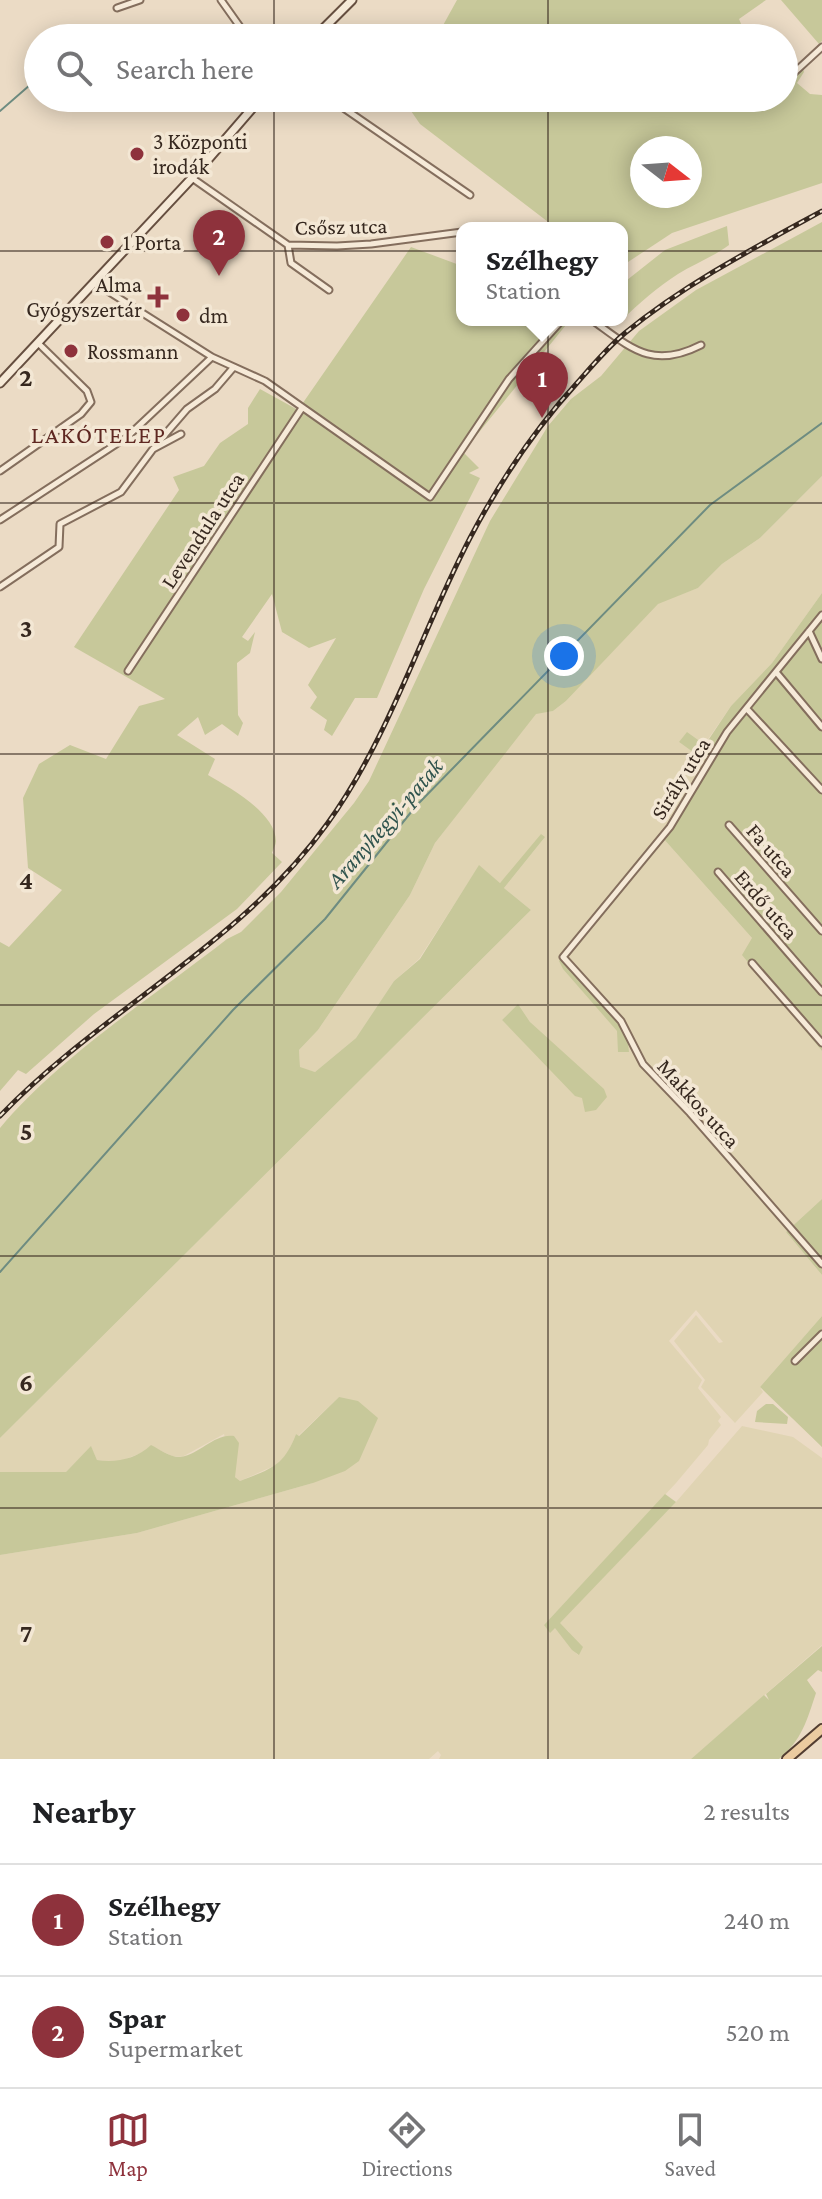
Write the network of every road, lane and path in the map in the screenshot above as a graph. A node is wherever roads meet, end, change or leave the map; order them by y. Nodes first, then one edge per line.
1 (140, 0) edge
2 (221, 0) edge
3 (352, 0) edge
4 (117, 8) dead end
5 (238, 24) edge
6 (328, 24) edge
7 (822, 47) edge
8 (798, 69) edge
9 (249, 112) edge
10 (349, 112) edge
11 (192, 178) junction
12 (470, 195) dead end
13 (456, 233) edge
14 (288, 245) junction
15 (95, 283) junction
16 (329, 290) dead end
17 (557, 326) edge
18 (601, 326) edge
19 (38, 343) junction
20 (701, 345) dead end
21 (212, 357) junction
22 (233, 368) junction
23 (0, 383) edge
24 (302, 408) junction
25 (181, 434) dead end
26 (153, 449) junction
27 (0, 471) edge
28 (0, 520) edge
29 (0, 587) edge
30 (822, 615) edge
31 (809, 631) junction
32 (822, 659) edge
33 (128, 671) dead end
34 (776, 672) junction
35 (747, 709) junction
36 (822, 727) edge
37 (822, 790) edge
38 (729, 825) dead end
39 (718, 872) dead end
40 (822, 931) edge
41 (563, 957) joint
42 (752, 963) dead end
43 (822, 992) edge
44 (822, 1043) edge
45 (822, 1264) edge
46 (822, 1334) edge
47 (795, 1361) dead end
48 (822, 1729) edge
49 (787, 1759) edge

1 - 4 street
2 - 5 street
3 - 6 main road
7 - 8 street
9 - 11 main road
10 - 12 street
11 - 14 street, Csősz utca
11 - 15 main road
13 - 14 street, Csősz utca
14 - 16 street
15 - 19 main road
15 - 21 street
17 - 24 street
18 - 20 street
19 - 23 main road
19 - 27 street
21 - 22 street
21 - 28 street
22 - 24 street
22 - 26 street
24 - 33 street, Levendula utca
25 - 26 street
26 - 29 street
30 - 31 street, Sirály utca
31 - 32 street
31 - 34 street, Sirály utca
34 - 35 street, Sirály utca
34 - 36 street
35 - 37 street
35 - 41 street, Sirály utca
38 - 40 street, Fa utca
39 - 43 street, Erdő utca
41 - 45 street, Makkos utca
42 - 44 street
46 - 47 street
48 - 49 main road

